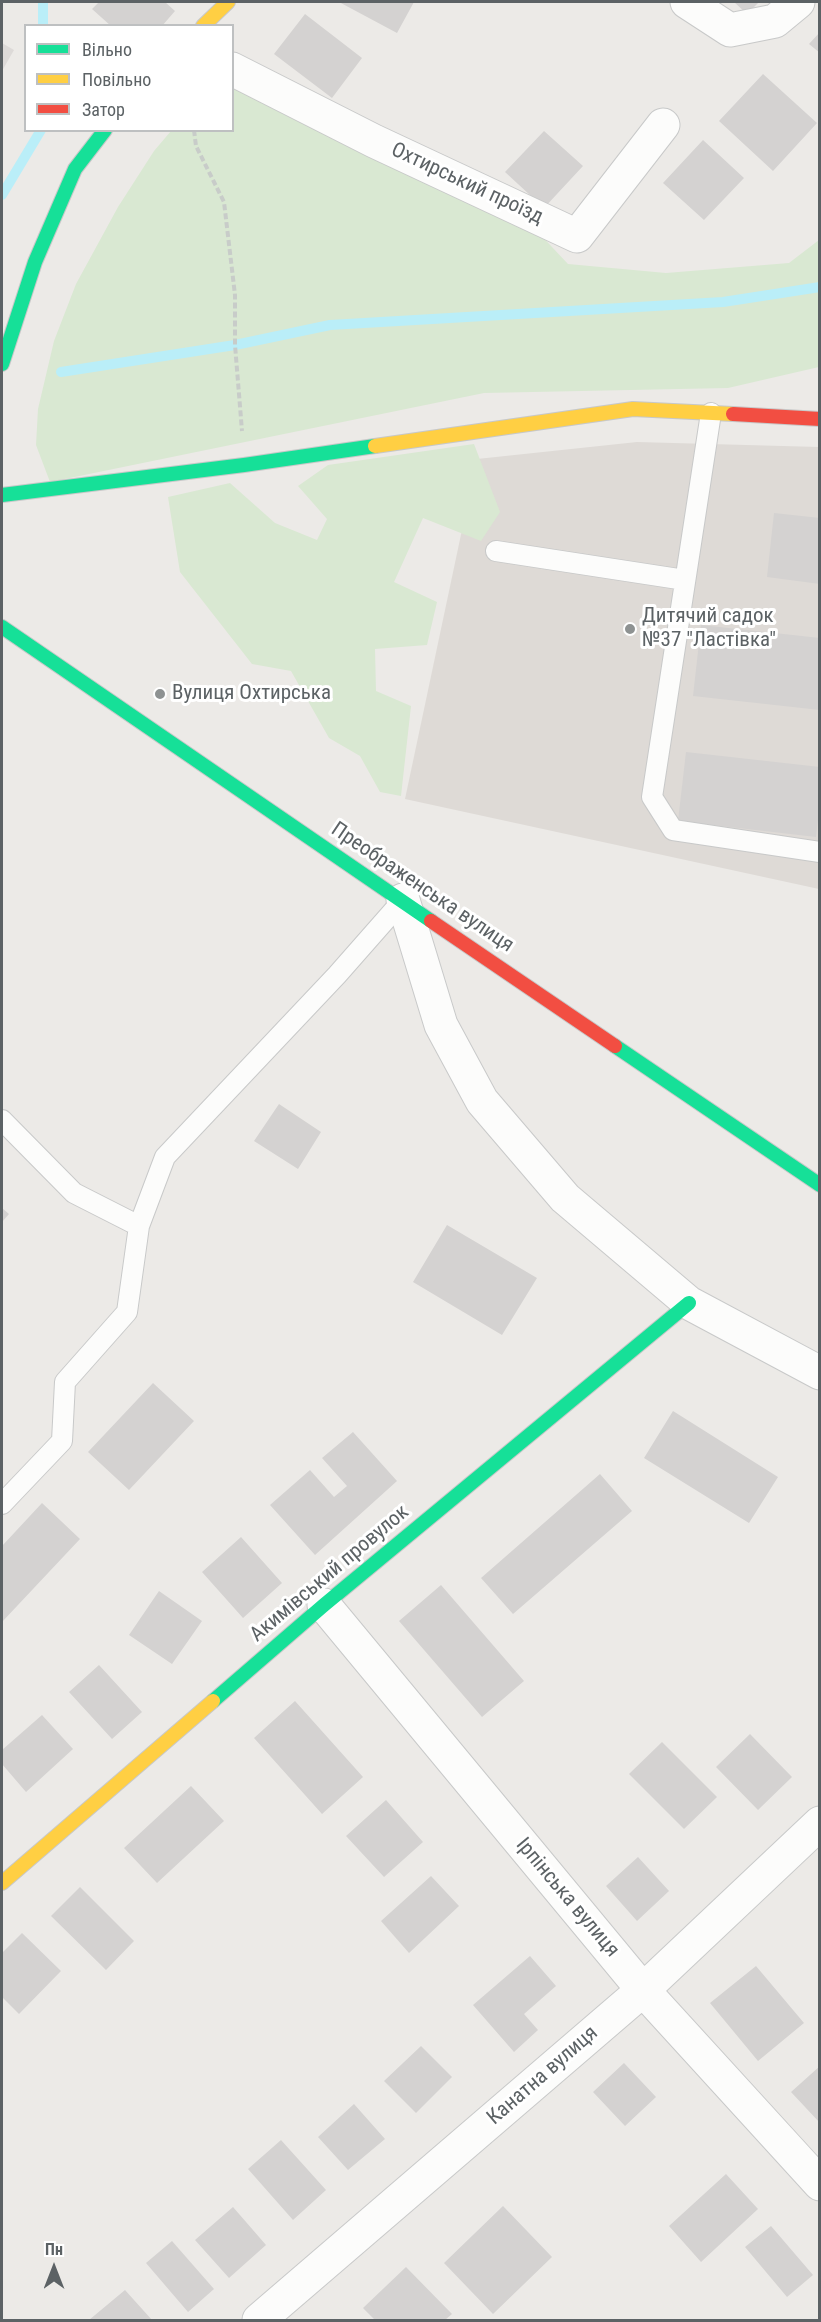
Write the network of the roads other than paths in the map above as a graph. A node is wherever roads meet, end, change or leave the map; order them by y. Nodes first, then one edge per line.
1 (228, 2) edge
2 (687, 2) edge
3 (798, 2) edge
4 (206, 24) edge
5 (234, 70) edge
6 (663, 124) dead end
7 (103, 132) edge
8 (2, 364) edge
9 (711, 413) junction
10 (819, 418) edge
11 (2, 495) edge
12 (495, 551) dead end
13 (685, 580) junction
14 (2, 627) edge
15 (819, 852) edge
16 (403, 900) junction
17 (2, 1120) edge
18 (819, 1185) edge
19 (140, 1226) junction
20 (689, 1303) junction
21 (819, 1373) edge
22 (2, 1504) edge
23 (324, 1605) junction
24 (819, 1823) edge
25 (2, 1882) edge
26 (643, 1990) junction
27 (819, 2184) edge
28 (259, 2320) edge

1 - 4 street
2 - 3 street
5 - 6 street, Охтирський проїзд
7 - 8 street
9 - 10 street
9 - 11 street
9 - 13 lane
12 - 13 lane
13 - 15 lane
14 - 16 street, Преображенська вулиця
16 - 18 street, Преображенська вулиця
16 - 19 lane
16 - 20 street
17 - 19 lane
19 - 22 lane
20 - 21 street
20 - 23 street, Акимівський провулок
23 - 25 street, Акимівський провулок
23 - 26 street, Ірпінська вулиця
24 - 26 street, Канатна вулиця
26 - 27 street, Ірпінська вулиця
26 - 28 street, Канатна вулиця

